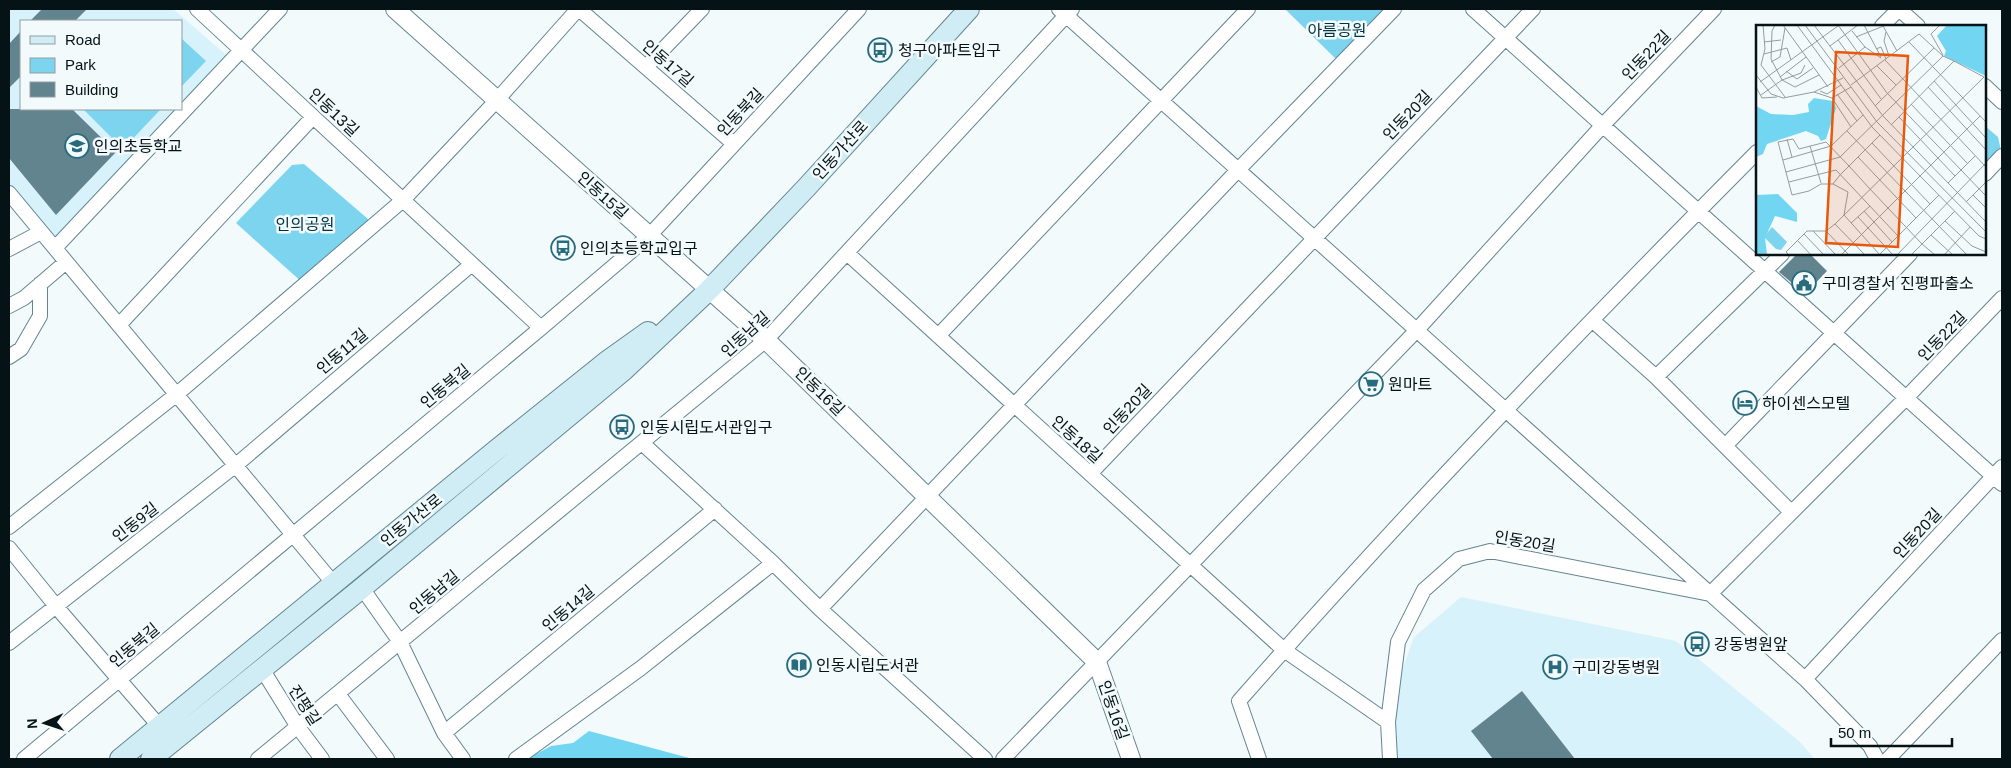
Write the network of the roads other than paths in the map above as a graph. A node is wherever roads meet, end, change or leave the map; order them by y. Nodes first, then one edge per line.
1 (197, 9) edge
2 (280, 9) edge
3 (394, 9) edge
4 (579, 9) edge
5 (702, 9) edge
6 (859, 9) edge
7 (969, 9) edge
8 (1248, 9) edge
9 (1394, 9) edge
10 (1473, 9) edge
11 (1533, 9) edge
12 (1714, 9) edge
13 (1899, 9) edge
14 (1066, 11) edge
15 (1883, 25) edge
16 (1917, 25) edge
17 (1506, 38) junction
18 (241, 50) junction
19 (646, 67) junction
20 (1986, 87) edge
21 (497, 100) junction
22 (1161, 101) junction
23 (2002, 102) edge
24 (313, 117) junction
25 (1602, 125) junction
26 (734, 144) junction
27 (1756, 153) edge
28 (2002, 156) edge
29 (1238, 170) junction
30 (1986, 173) edge
31 (11, 200) edge
32 (403, 200) junction
33 (1698, 211) junction
34 (41, 232) junction
35 (649, 236) junction
36 (1313, 238) junction
37 (55, 248) junction
38 (9, 249) edge
39 (847, 253) junction
40 (1781, 255) edge
41 (1909, 255) edge
42 (66, 262) junction
43 (472, 264) junction
44 (1764, 271) junction
45 (40, 284) junction
46 (709, 290) junction
47 (2002, 298) edge
48 (9, 306) edge
49 (1592, 320) junction
50 (119, 325) junction
51 (541, 328) junction
52 (1416, 331) junction
53 (1834, 333) junction
54 (938, 336) junction
55 (766, 340) junction
56 (9, 357) edge
57 (1656, 378) junction
58 (177, 394) junction
59 (1906, 398) junction
60 (1014, 405) junction
61 (1505, 411) junction
62 (642, 442) junction
63 (1725, 446) junction
64 (236, 465) junction
65 (1090, 474) junction
66 (1999, 476) edge
67 (928, 495) junction
68 (715, 510) junction
69 (1792, 512) junction
70 (9, 527) edge
71 (294, 534) junction
72 (9, 548) edge
73 (773, 563) junction
74 (1191, 566) junction
75 (334, 584) junction
76 (362, 588) junction
77 (1710, 594) junction
78 (56, 606) junction
79 (820, 609) junction
80 (2002, 640) edge
81 (400, 642) junction
82 (9, 643) edge
83 (1284, 650) junction
84 (1098, 662) junction
85 (262, 669) junction
86 (120, 680) junction
87 (1805, 680) junction
88 (338, 694) junction
89 (1388, 722) junction
90 (160, 727) junction
91 (298, 727) junction
92 (444, 734) junction
93 (24, 759) edge
94 (120, 759) edge
95 (152, 759) edge
96 (258, 759) edge
97 (322, 759) edge
98 (387, 759) edge
99 (464, 759) edge
100 (516, 759) edge
101 (985, 759) edge
102 (1003, 759) edge
103 (1131, 759) edge
104 (1259, 759) edge
105 (1390, 759) edge
106 (1877, 759) edge
107 (1888, 759) edge

1 - 18 street, 인동13길
2 - 18 street
3 - 21 street, 인동15길
4 - 19 street, 인동17길
4 - 21 street
5 - 19 street
6 - 26 street, 인동북길
7 - 46 main road, 인동가산로
8 - 22 street
9 - 29 street
10 - 17 street
11 - 17 street
12 - 25 street, 인동22길
13 - 15 street
13 - 16 street
14 - 22 street
14 - 39 street, 인동남길
17 - 25 street
17 - 36 street, 인동20길
18 - 24 street, 인동13길
18 - 37 street
19 - 26 street, 인동17길
20 - 23 street
21 - 32 street
21 - 35 street, 인동15길
22 - 29 street
22 - 54 street
24 - 32 street, 인동13길
24 - 50 street
25 - 33 street
25 - 52 street
26 - 35 street, 인동북길
27 - 33 street
28 - 30 street
29 - 36 street
29 - 60 street
31 - 34 street
32 - 43 street, 인동13길
32 - 58 street
33 - 44 street
33 - 49 street
34 - 37 street
34 - 38 street
35 - 46 street, 인동15길
35 - 51 street, 인동북길
36 - 52 street
36 - 65 street, 인동20길
37 - 42 street
39 - 54 street, 인동18길
39 - 55 street, 인동남길
40 - 44 street
41 - 53 street
42 - 45 street
42 - 50 street
43 - 51 street, 인동13길
43 - 64 street, 인동11길
44 - 53 street
44 - 57 street
45 - 48 street
45 - 56 street
46 - 55 street, 인동16길
46 - 75 main road, 인동가산로
46 - 76 main road, 인동가산로
47 - 59 street, 인동22길
49 - 57 street
49 - 61 street
50 - 58 street
51 - 71 street, 인동북길
52 - 61 street
52 - 74 street
53 - 59 street
53 - 63 street
54 - 60 street, 인동18길
55 - 62 street, 인동남길
55 - 67 street, 인동16길
57 - 63 street
58 - 64 street
58 - 70 street
59 - 66 street
59 - 69 street
60 - 65 street, 인동18길
60 - 67 street
61 - 77 street
61 - 83 street
62 - 68 street
62 - 81 street, 인동남길
63 - 69 street
64 - 71 street
64 - 78 street, 인동9길
65 - 74 street, 인동18길
66 - 87 street, 인동20길
67 - 79 street
67 - 84 street, 인동16길
68 - 73 street
68 - 92 street, 인동14길
69 - 77 street
71 - 75 street
71 - 86 street, 인동북길
72 - 78 street
73 - 79 street
73 - 100 street
74 - 83 street, 인동18길
74 - 84 street, 인동16길
75 - 90 main road, 인동가산로
76 - 81 street
76 - 85 main road, 인동가산로
77 - 87 street
77 - 89 street, 인동20길
78 - 82 street, 인동9길
78 - 86 street
79 - 101 street
80 - 107 street
81 - 88 street, 인동남길
81 - 92 street
83 - 89 street, 인동18길
83 - 104 street
84 - 102 street, 인동16길
84 - 103 street, 인동16길
85 - 91 street, 진평길
85 - 95 main road, 인동가산로
86 - 90 street
86 - 93 street, 인동북길
87 - 106 street
88 - 91 street, 인동남길
88 - 98 street
89 - 105 street
90 - 94 main road, 인동가산로
91 - 96 street, 인동남길
91 - 97 street, 진평길
92 - 99 street

